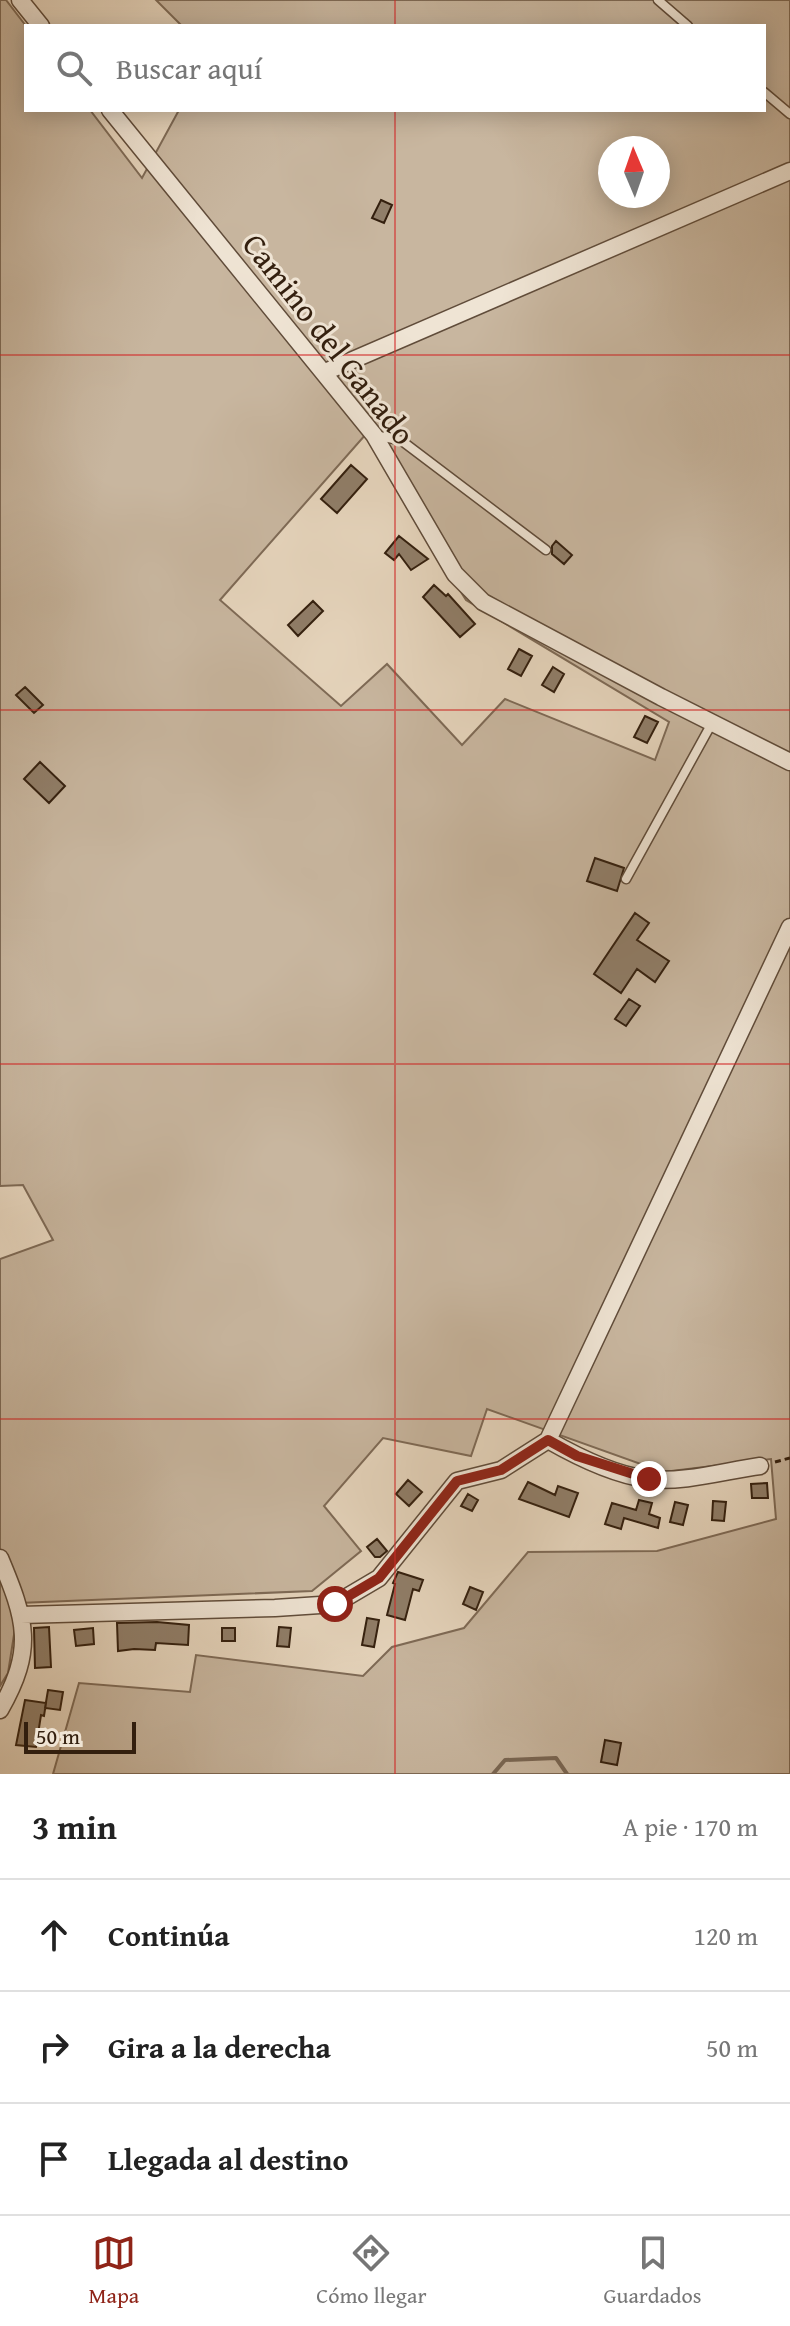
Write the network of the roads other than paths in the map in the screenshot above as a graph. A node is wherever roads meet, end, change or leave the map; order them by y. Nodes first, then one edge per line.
1 (20, 0) edge
2 (658, 0) edge
3 (39, 24) edge
4 (686, 24) edge
5 (766, 94) edge
6 (112, 112) edge
7 (790, 114) edge
8 (790, 171) edge
9 (325, 372) junction
10 (374, 435) junction
11 (546, 550) dead end
12 (712, 723) junction
13 (790, 762) edge
14 (626, 879) dead end
15 (790, 927) edge
16 (548, 1440) junction
17 (760, 1466) dead end
18 (0, 1558) edge
19 (21, 1615) junction
20 (0, 1710) edge

1 - 3 street
2 - 4 lane
5 - 7 lane
6 - 9 street, Camino del Ganado
8 - 9 street
9 - 10 street, Camino del Ganado
10 - 11 lane
10 - 12 street, Camino del Ganado
12 - 13 street, Camino del Ganado
12 - 14 lane
15 - 16 street
16 - 17 street
16 - 19 street
18 - 19 street
19 - 20 street

